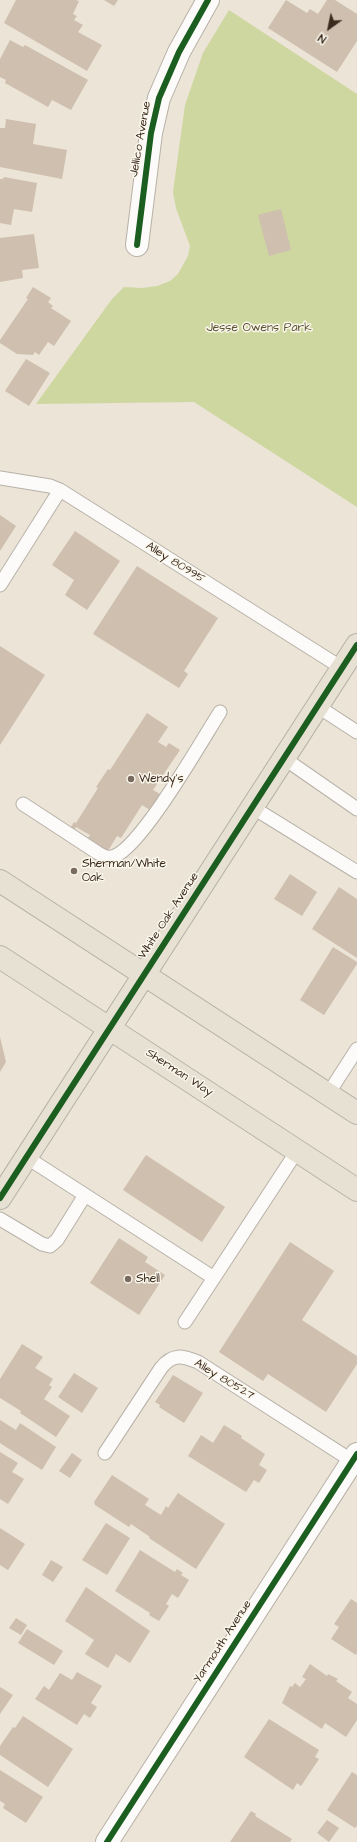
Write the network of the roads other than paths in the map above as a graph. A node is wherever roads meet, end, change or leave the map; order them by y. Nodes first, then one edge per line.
1 (208, 0) edge
2 (137, 245) dead end
3 (0, 478) edge
4 (60, 490) junction
5 (0, 585) edge
6 (357, 645) edge
7 (342, 668) junction
8 (317, 706) junction
9 (220, 712) dead end
10 (357, 732) edge
11 (285, 759) junction
12 (23, 804) dead end
13 (252, 808) junction
14 (357, 809) edge
15 (357, 872) edge
16 (0, 881) edge
17 (0, 957) edge
18 (144, 975) junction
19 (109, 1028) junction
20 (357, 1049) edge
21 (328, 1094) junction
22 (357, 1113) edge
23 (296, 1151) junction
24 (26, 1157) junction
25 (357, 1190) edge
26 (85, 1195) junction
27 (0, 1198) edge
28 (0, 1219) edge
29 (214, 1278) junction
30 (185, 1322) dead end
31 (105, 1453) dead end
32 (356, 1460) edge
33 (107, 1842) edge

1 - 2 street, Jellico Avenue
3 - 4 lane, Alley 80995
4 - 5 lane
4 - 7 lane, Alley 80995
6 - 7 main road, White Oak Avenue
7 - 8 main road, White Oak Avenue
8 - 10 lane
8 - 11 main road, White Oak Avenue
9 - 12 lane
11 - 13 main road, White Oak Avenue
11 - 14 lane
13 - 15 lane
13 - 18 main road, White Oak Avenue
16 - 18 main road
17 - 19 main road, Sherman Way
18 - 19 main road, White Oak Avenue
18 - 21 main road
19 - 23 main road, Sherman Way
19 - 24 main road, White Oak Avenue
20 - 21 lane
21 - 22 main road
23 - 25 main road, Sherman Way
23 - 29 lane
24 - 26 lane
24 - 27 main road, White Oak Avenue
26 - 28 lane
26 - 29 lane
29 - 30 lane
31 - 32 lane, Alley 80527
32 - 33 street, Yarmouth Avenue

